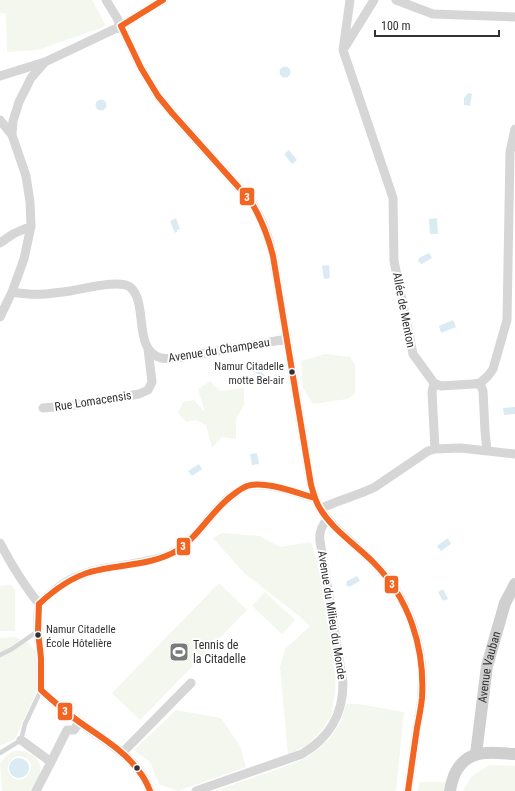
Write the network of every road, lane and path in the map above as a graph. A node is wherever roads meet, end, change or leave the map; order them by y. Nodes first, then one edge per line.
1 (106, 0) edge
2 (163, 0) edge
3 (350, 0) edge
4 (374, 0) edge
5 (396, 0) edge
6 (515, 17) edge
7 (121, 26) junction
8 (343, 50) junction
9 (45, 62) junction
10 (0, 76) edge
11 (0, 120) edge
12 (515, 129) edge
13 (12, 135) junction
14 (31, 226) junction
15 (0, 243) edge
16 (12, 292) junction
17 (0, 317) edge
18 (287, 339) junction
19 (148, 349) junction
20 (480, 382) junction
21 (434, 383) junction
22 (43, 408) dead end
23 (435, 449) junction
24 (487, 451) junction
25 (515, 454) edge
26 (315, 498) junction
27 (320, 508) junction
28 (328, 519) junction
29 (0, 543) edge
30 (515, 584) edge
31 (39, 604) junction
32 (38, 631) junction
33 (0, 655) edge
34 (191, 682) dead end
35 (41, 690) junction
36 (79, 722) junction
37 (22, 740) junction
38 (0, 753) edge
39 (122, 753) junction
40 (476, 754) junction
41 (515, 754) edge
42 (51, 762) junction
43 (36, 791) edge
44 (150, 791) edge
45 (196, 791) edge
46 (408, 791) edge
47 (450, 791) edge

1 - 7 street
2 - 7 street
3 - 8 street, Allée de Menton
4 - 8 street
5 - 6 street
7 - 9 street
7 - 18 street
8 - 21 street, Allée de Menton
9 - 10 street
9 - 13 street
11 - 13 street
12 - 20 street
13 - 14 street
14 - 15 street
14 - 16 street
16 - 17 street
16 - 19 street
18 - 19 street, Avenue du Champeau
18 - 26 street
19 - 22 street, Rue Lomacensis
20 - 21 street
20 - 24 street
21 - 23 street
23 - 24 street
23 - 27 street
24 - 25 street
26 - 27 street
26 - 31 street
27 - 28 street
28 - 45 street, Avenue du Milieu du Monde
28 - 46 street
29 - 31 street
30 - 40 main road, Avenue Vauban
31 - 32 street
32 - 33 lane
32 - 35 street
34 - 39 street
35 - 36 street
35 - 37 lane
36 - 39 street
36 - 42 street
37 - 38 lane
37 - 42 street
39 - 44 street
40 - 41 main road
40 - 47 main road
42 - 43 street

